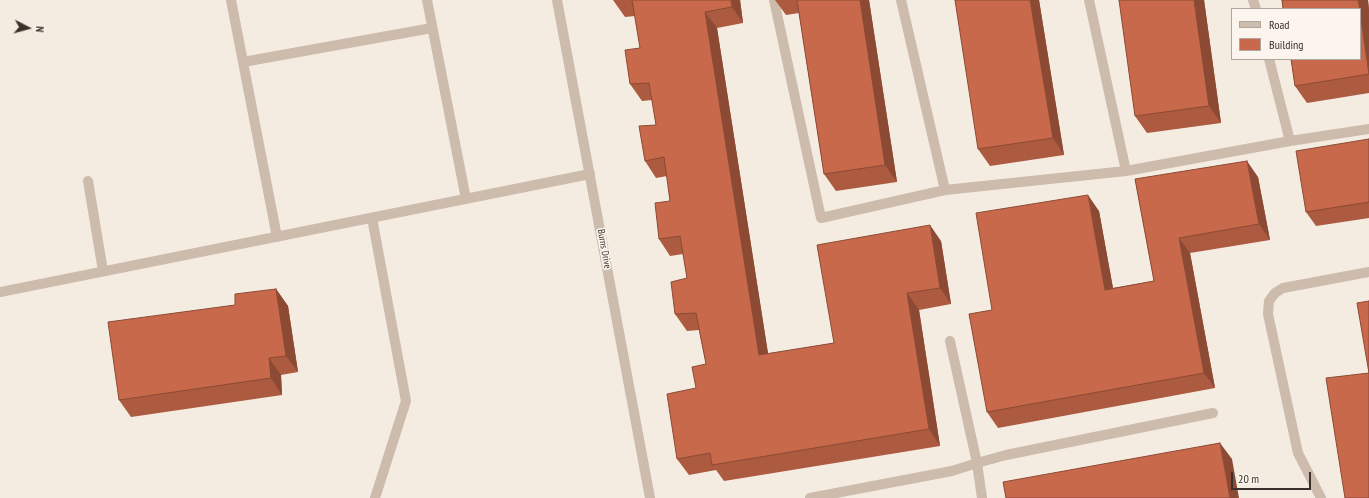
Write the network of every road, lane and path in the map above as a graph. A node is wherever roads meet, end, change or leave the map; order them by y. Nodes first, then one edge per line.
1 (231, 0) edge
2 (427, 0) edge
3 (558, 0) edge
4 (774, 0) edge
5 (900, 0) edge
6 (1089, 0) edge
7 (432, 28) junction
8 (1269, 60) edge
9 (243, 62) junction
10 (1369, 129) edge
11 (1290, 141) junction
12 (1126, 171) junction
13 (590, 174) junction
14 (88, 181) dead end
15 (945, 190) junction
16 (466, 199) junction
17 (372, 218) junction
18 (277, 237) junction
19 (103, 271) junction
20 (1369, 272) edge
21 (0, 292) edge
22 (950, 341) dead end
23 (1213, 413) dead end
24 (977, 463) junction
25 (375, 498) edge
26 (650, 498) edge
27 (810, 498) edge
28 (982, 498) edge
29 (1321, 498) edge

1 - 9 street
2 - 7 street
3 - 13 street, Burns Drive
4 - 15 street
5 - 15 street
6 - 12 street
7 - 9 street
7 - 16 street
8 - 11 street
9 - 18 street
10 - 11 street
11 - 12 street
12 - 15 street
13 - 16 street
13 - 26 street, Burns Drive
14 - 19 street
16 - 17 street
17 - 18 street
17 - 25 street
18 - 19 street
19 - 21 street
20 - 29 street
22 - 24 street
23 - 24 street
24 - 27 street
24 - 28 street

